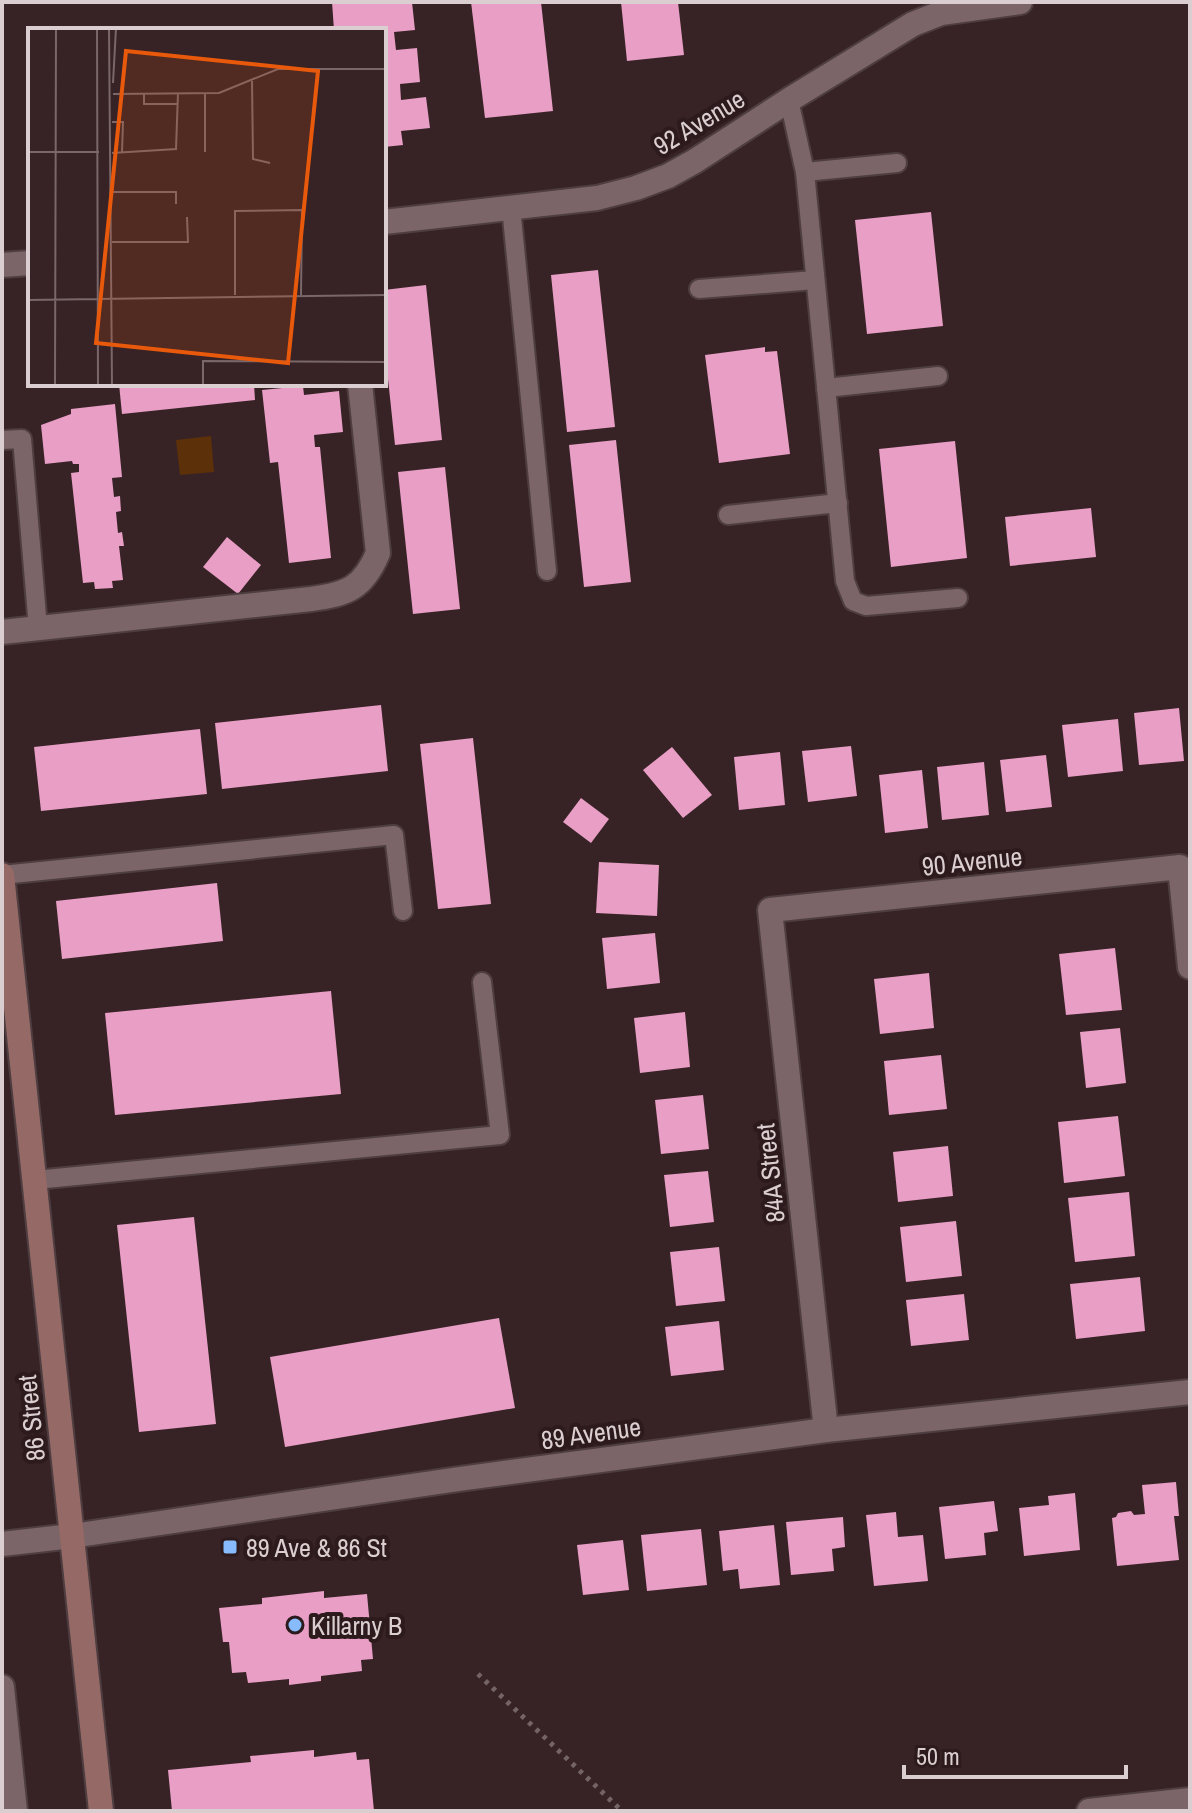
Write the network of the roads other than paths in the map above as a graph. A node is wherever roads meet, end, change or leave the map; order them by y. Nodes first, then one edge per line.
1 (1020, 2) edge
2 (789, 100) junction
3 (897, 163) dead end
4 (805, 172) junction
5 (511, 207) junction
6 (386, 222) edge
7 (28, 263) edge
8 (2, 265) edge
9 (815, 280) junction
10 (699, 289) dead end
11 (938, 376) dead end
12 (360, 386) edge
13 (826, 388) junction
14 (2, 440) edge
15 (838, 503) junction
16 (728, 515) dead end
17 (547, 571) dead end
18 (958, 598) dead end
19 (38, 628) junction
20 (2, 632) edge
21 (2, 875) edge
22 (770, 910) joint
23 (403, 911) dead end
24 (1190, 967) edge
25 (482, 982) dead end
26 (35, 1180) junction
27 (1190, 1392) edge
28 (826, 1430) junction
29 (72, 1536) junction
30 (2, 1544) edge
31 (2, 1687) edge
32 (1190, 1800) edge
33 (15, 1811) edge
34 (101, 1811) edge
35 (1089, 1811) edge

1 - 2 street, 92 Avenue
2 - 4 lane
2 - 5 street, 92 Avenue
3 - 4 lane
4 - 9 lane
5 - 6 street, 92 Avenue
5 - 17 lane
7 - 8 street
9 - 10 lane
9 - 13 lane
11 - 13 lane
12 - 19 street
13 - 15 lane
14 - 19 lane
15 - 16 lane
15 - 18 lane
19 - 20 street
21 - 23 lane
21 - 26 main road, 86 Street
22 - 24 street, 90 Avenue
22 - 28 street, 84A Street
25 - 26 lane
26 - 29 main road, 86 Street
27 - 28 street, 89 Avenue
28 - 29 street, 89 Avenue
29 - 30 street, 89 Avenue
29 - 34 main road, 86 Street
31 - 33 street
32 - 35 street

